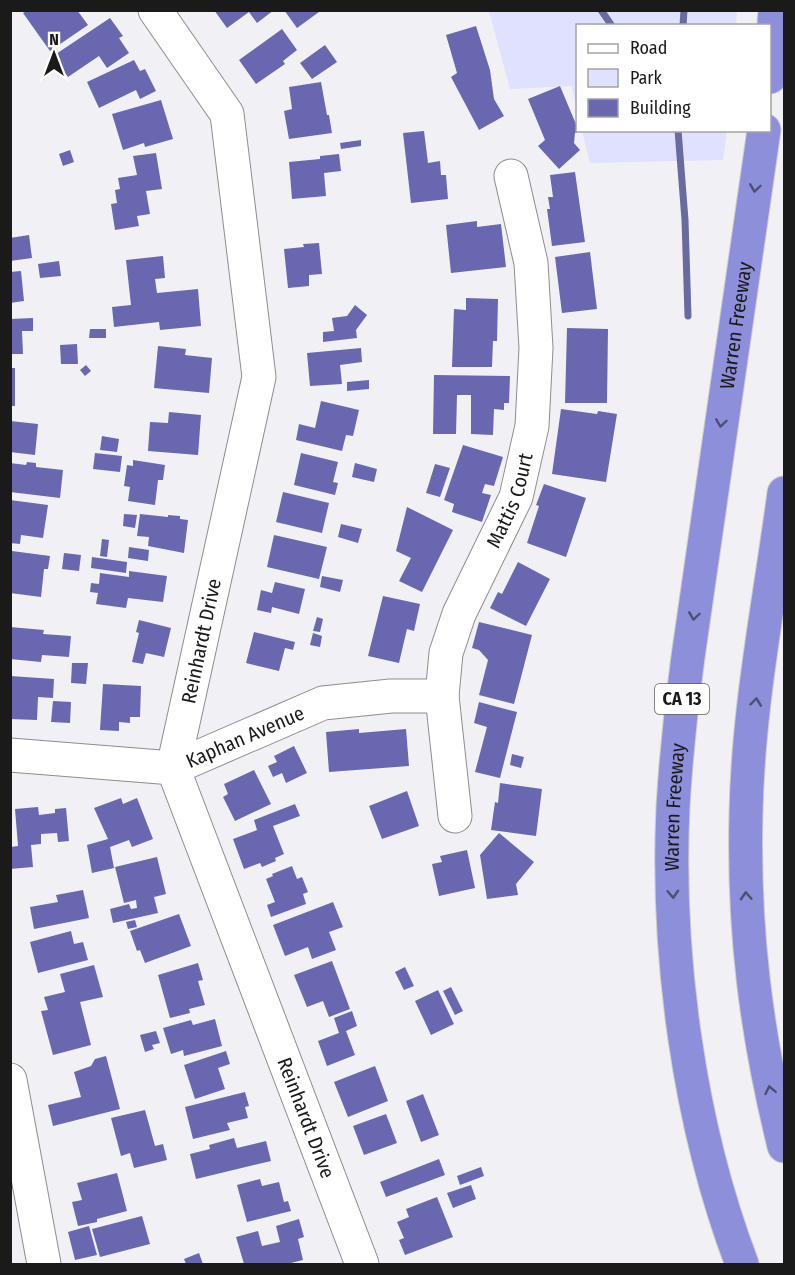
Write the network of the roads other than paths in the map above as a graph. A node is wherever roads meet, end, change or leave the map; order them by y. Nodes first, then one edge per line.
1 (155, 10) edge
2 (775, 10) edge
3 (771, 64) edge
4 (764, 132) edge
5 (511, 176) dead end
6 (784, 493) edge
7 (442, 696) junction
8 (10, 755) edge
9 (173, 768) junction
10 (455, 816) dead end
11 (10, 1080) edge
12 (784, 1146) edge
13 (44, 1264) edge
14 (362, 1264) edge
15 (742, 1264) edge

1 - 9 street, Reinhardt Drive
2 - 3 highway
4 -> 15 highway, Warren Freeway / CA 13
5 - 7 street, Mattis Court
12 -> 6 highway
7 - 9 street, Kaphan Avenue
7 - 10 street, Mattis Court
8 - 9 street, Kaphan Avenue
9 - 14 street, Reinhardt Drive
11 - 13 street

